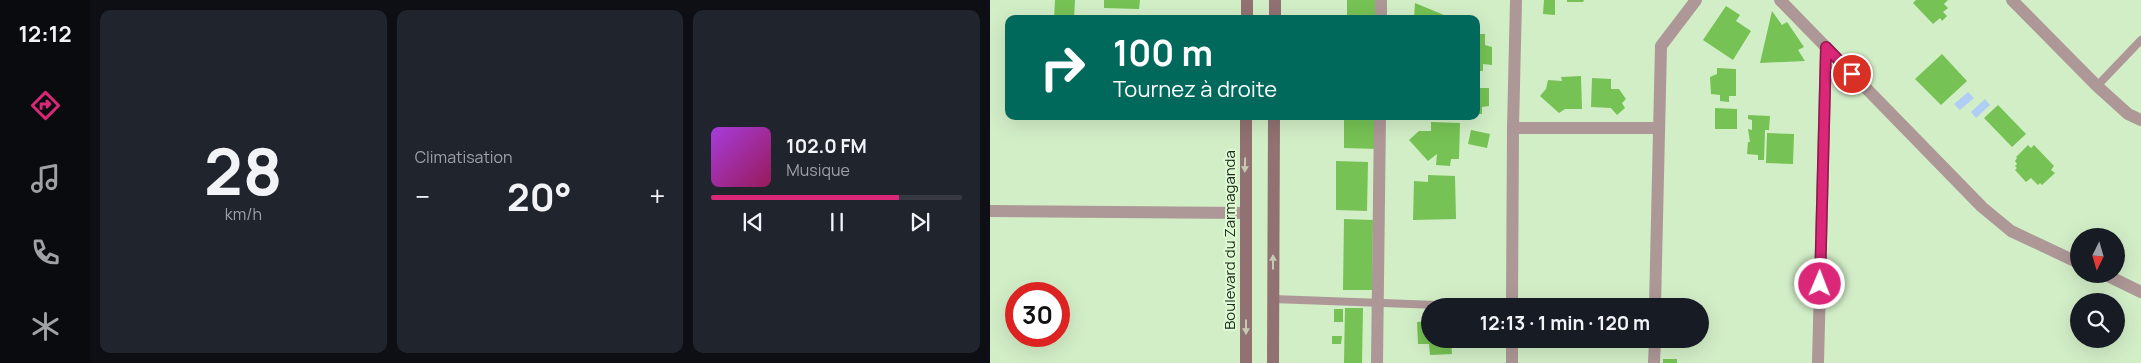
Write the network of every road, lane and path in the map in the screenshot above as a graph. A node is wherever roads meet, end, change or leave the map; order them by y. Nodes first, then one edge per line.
1 (1247, 0) edge
2 (1275, 0) edge
3 (1381, 0) edge
4 (1516, 0) edge
5 (1696, 0) edge
6 (1780, 0) edge
7 (2012, 0) edge
8 (2025, 6) edge
9 (1247, 15) edge
10 (1275, 15) edge
11 (1381, 15) edge
12 (2141, 40) edge
13 (1826, 47) junction
14 (2097, 86) junction
15 (1246, 120) edge
16 (1274, 120) edge
17 (1380, 120) edge
18 (2141, 120) edge
19 (1513, 128) junction
20 (1658, 128) junction
21 (990, 211) edge
22 (1245, 213) junction
23 (2070, 259) edge
24 (2122, 283) edge
25 (2141, 292) edge
26 (1512, 298) edge
27 (1655, 298) edge
28 (1272, 299) junction
29 (1378, 302) junction
30 (1421, 304) edge
31 (1512, 348) edge
32 (1655, 348) edge
33 (1246, 363) edge
34 (1273, 363) edge
35 (1377, 363) edge
36 (1512, 363) edge
37 (1654, 363) edge
38 (1818, 363) edge

1 - 9 main road
2 - 10 main road
3 - 11 street
4 - 19 street
5 - 20 street
6 - 13 street
7 - 8 street
8 - 14 street
12 - 14 lane
13 - 23 street
13 - 38 street
14 - 18 street
15 -> 22 main road, Boulevard du Zarmaganda
28 -> 16 main road
17 - 29 street
19 - 20 street
19 - 26 street
20 - 27 street
21 - 22 street
22 -> 33 main road, Boulevard du Zarmaganda
24 - 25 street
28 - 29 lane
28 - 34 main road
29 - 30 lane
29 - 35 street
31 - 36 street
32 - 37 street

